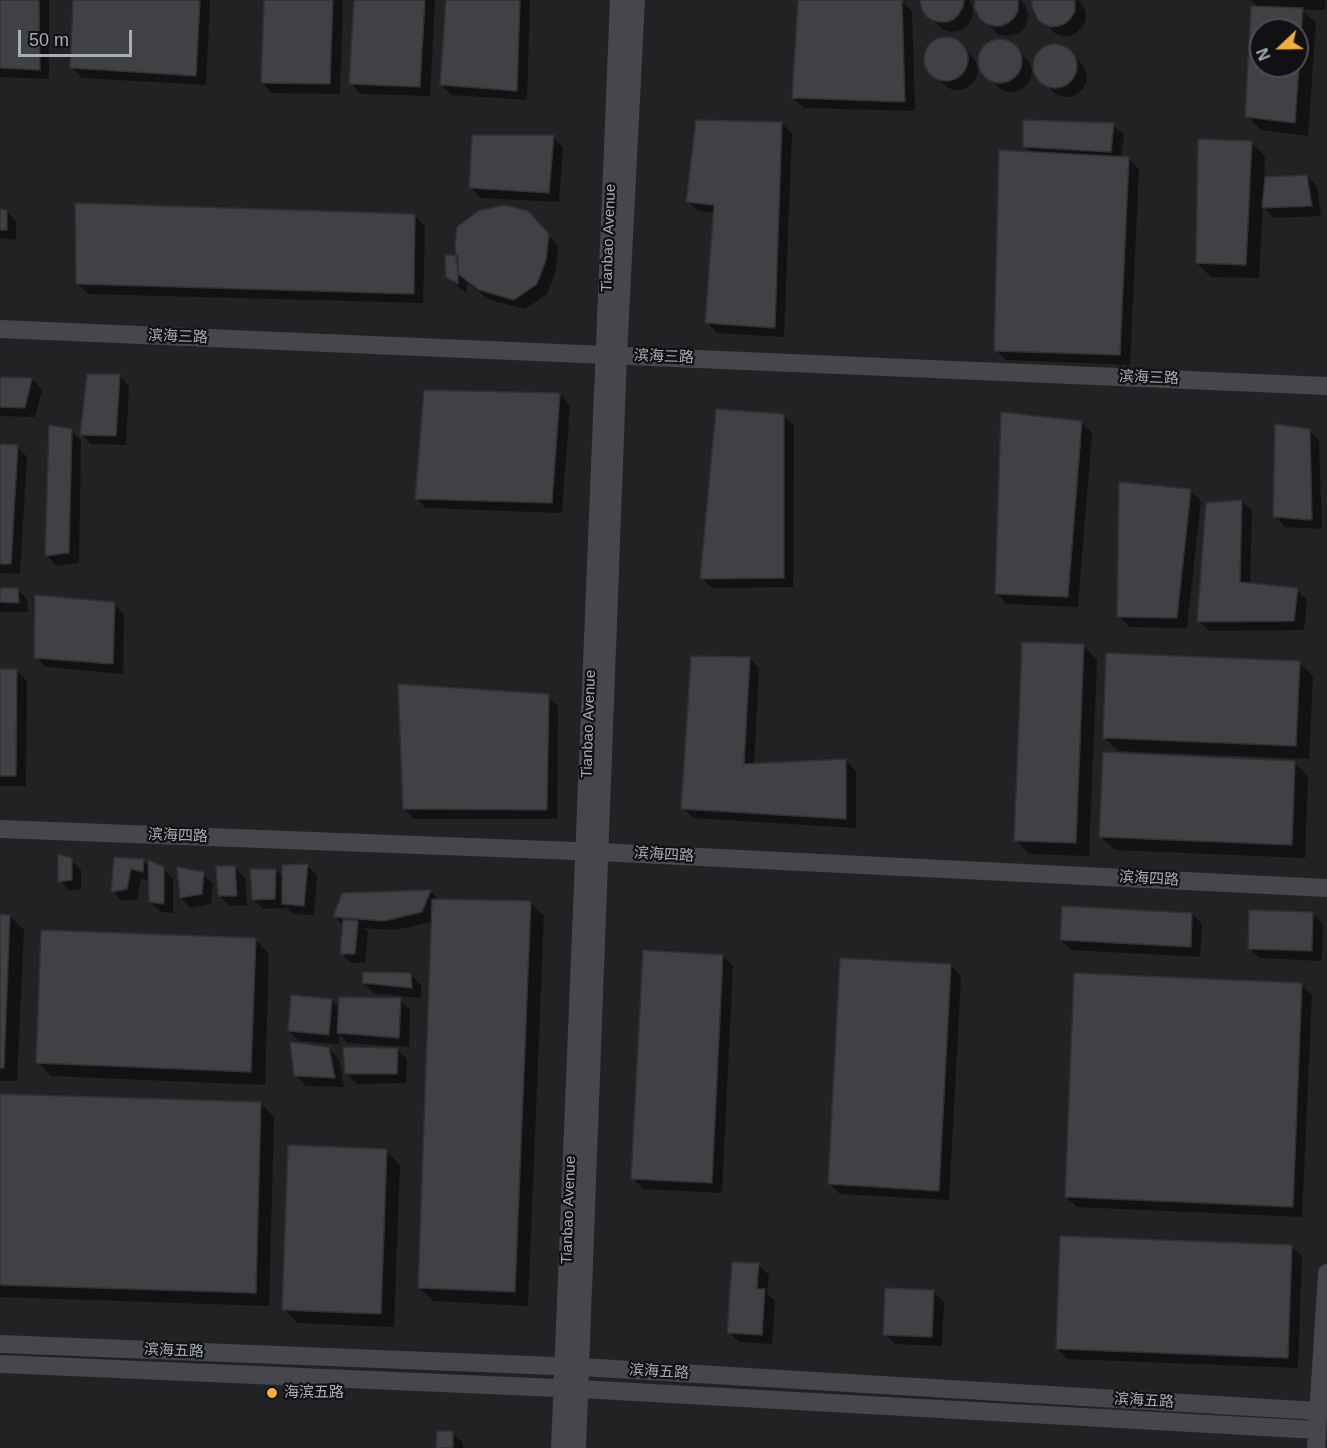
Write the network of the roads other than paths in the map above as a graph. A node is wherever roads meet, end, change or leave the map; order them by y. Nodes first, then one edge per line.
1 (619, 0) edge
2 (636, 0) edge
3 (0, 329) edge
4 (611, 355) junction
5 (1327, 386) edge
6 (0, 830) edge
7 (592, 852) junction
8 (1327, 888) edge
9 (1327, 1273) edge
10 (0, 1344) edge
11 (0, 1364) edge
12 (524, 1365) junction
13 (572, 1367) junction
14 (521, 1387) junction
15 (565, 1390) junction
16 (1318, 1411) junction
17 (561, 1427) junction
18 (1317, 1443) edge
19 (571, 1447) edge

1 - 4 street, Tianbao Avenue
2 - 4 street, Tianbao Avenue
3 - 4 street, 滨海三路
4 - 5 street, 滨海三路
4 - 7 street, Tianbao Avenue
6 - 7 street, 滨海四路
7 - 8 street, 滨海四路
7 - 13 street, Tianbao Avenue
9 - 16 street
10 - 12 street, 滨海五路
11 - 14 street, 滨海五路
12 - 13 street, 滨海五路
12 - 15 street
13 - 15 street, Tianbao Avenue
13 - 16 street, 滨海五路
14 - 15 street, 滨海五路
14 - 17 street
15 - 17 street, Tianbao Avenue
15 - 18 street, 滨海五路
15 - 19 street
16 - 18 street
17 - 19 street, Tianbao Avenue

